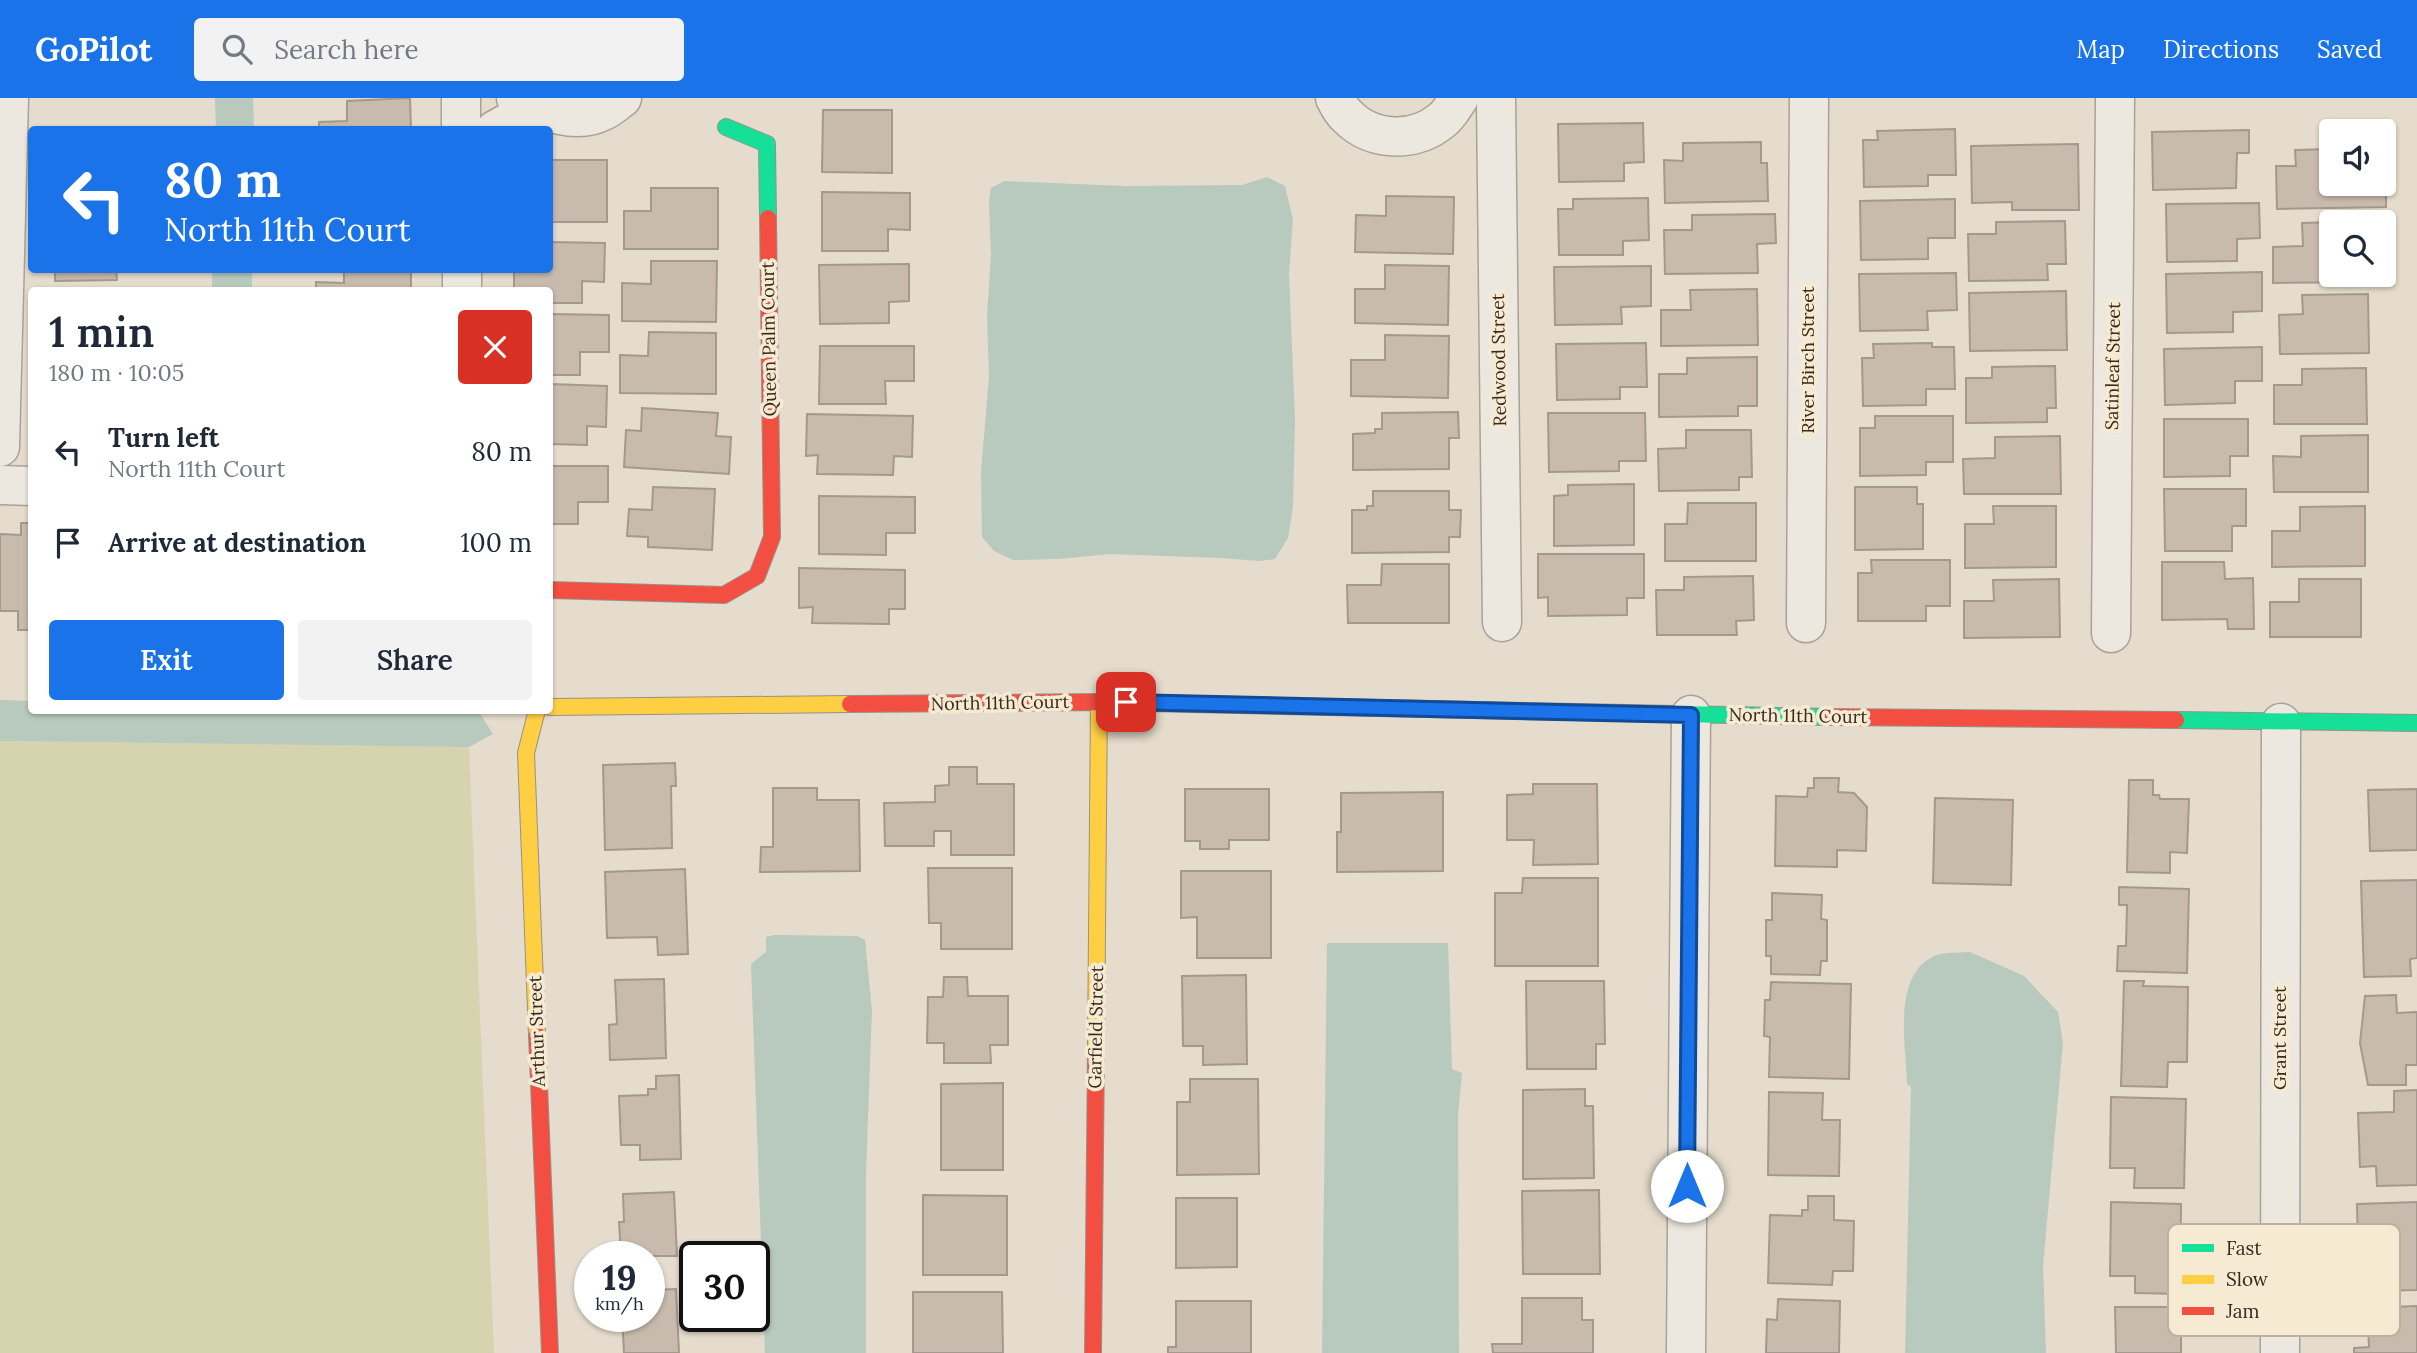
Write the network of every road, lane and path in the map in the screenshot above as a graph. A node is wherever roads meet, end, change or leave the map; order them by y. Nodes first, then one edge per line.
1 (9, 98) edge
2 (461, 98) edge
3 (622, 98) edge
4 (1335, 98) edge
5 (1459, 98) edge
6 (1496, 98) edge
7 (1809, 98) edge
8 (2115, 98) edge
9 (529, 104) edge
10 (461, 126) edge
11 (502, 126) edge
12 (726, 127) dead end
13 (0, 447) edge
14 (0, 485) edge
15 (28, 486) edge
16 (553, 590) edge
17 (1502, 622) dead end
18 (1806, 623) dead end
19 (2111, 633) dead end
20 (1099, 702) junction
21 (553, 707) edge
22 (536, 714) edge
23 (1691, 715) junction
24 (2281, 723) junction
25 (2417, 723) edge
26 (2280, 1224) edge
27 (550, 1353) edge
28 (1093, 1353) edge
29 (1686, 1353) edge

1 - 13 street
2 - 10 street
3 - 9 street
4 - 5 street
6 - 17 street, Redwood Street
7 - 18 street, River Birch Street
8 - 19 street, Satinleaf Street
9 - 11 street
12 - 16 street, Queen Palm Court
14 - 15 street
20 - 21 street, North 11th Court
20 - 23 street, North 11th Court
20 - 28 street, Garfield Street
22 - 27 street, Arthur Street
23 - 24 street, North 11th Court
23 - 29 street
24 - 25 street, North 11th Court
24 - 26 street, Grant Street

